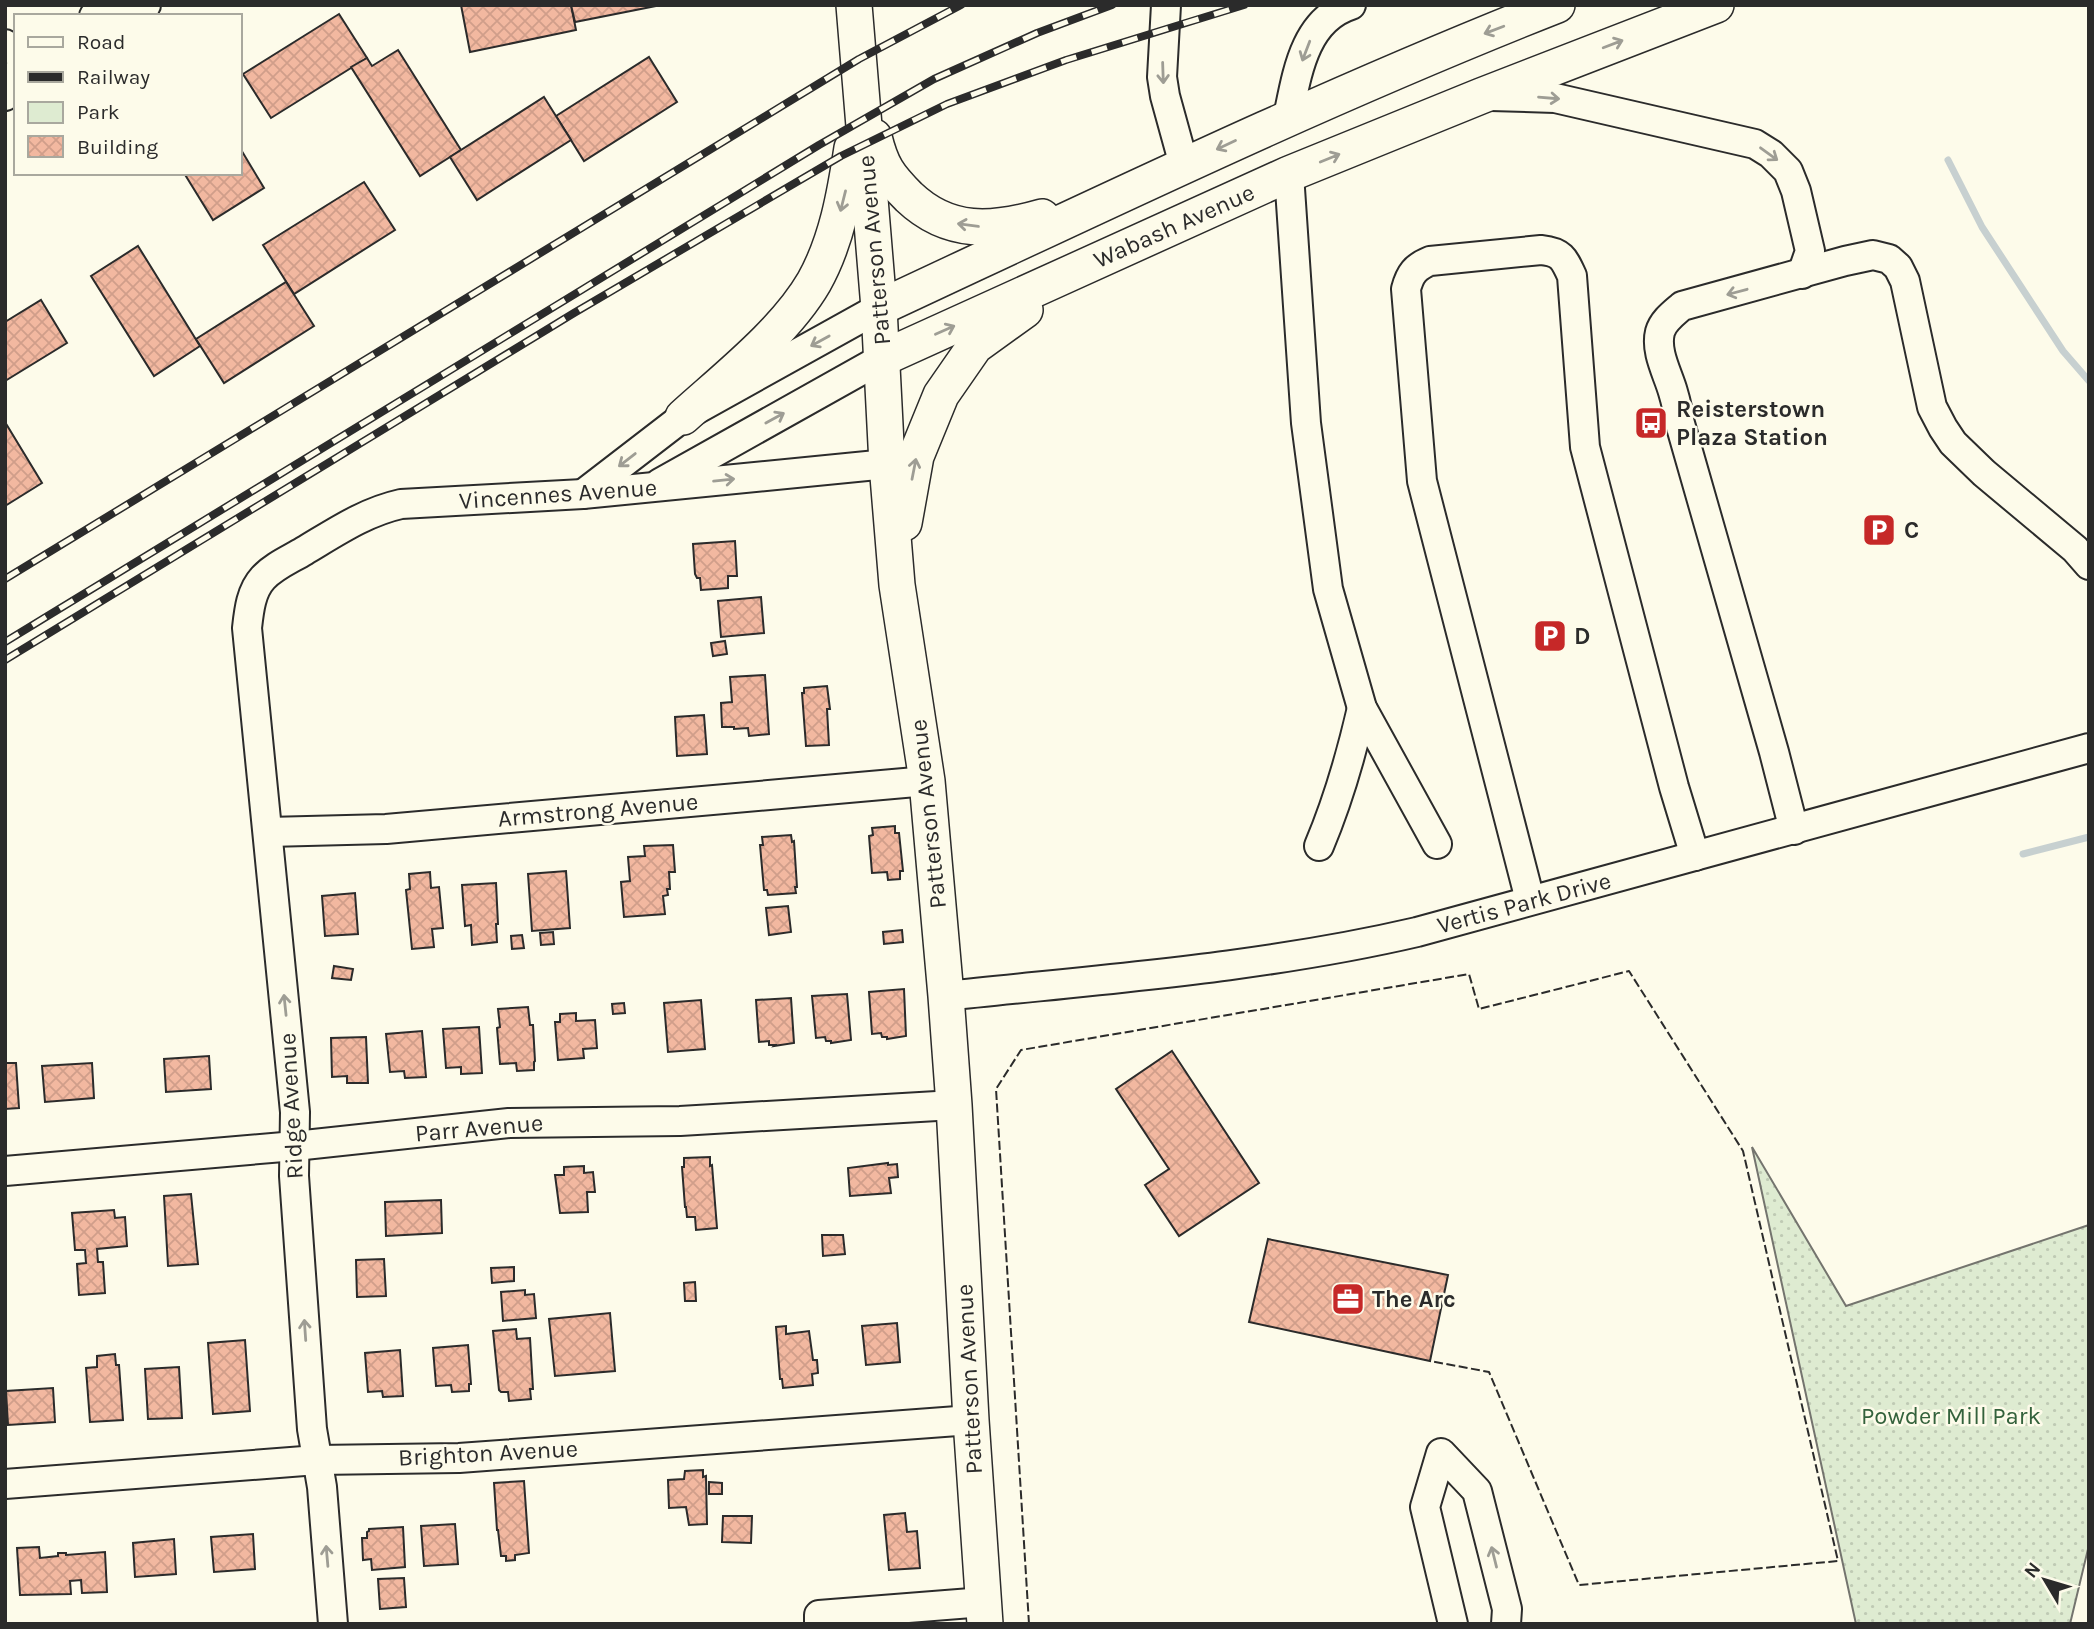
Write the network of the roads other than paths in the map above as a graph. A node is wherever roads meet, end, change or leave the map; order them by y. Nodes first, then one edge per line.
1 (146, 5) edge
2 (854, 5) edge
3 (1166, 5) edge
4 (1351, 5) edge
5 (1557, 5) edge
6 (1716, 5) edge
7 (103, 14) edge
8 (14, 78) edge
9 (860, 86) junction
10 (5, 96) edge
11 (1481, 96) junction
12 (1289, 117) junction
13 (1184, 165) junction
14 (1289, 174) junction
15 (1129, 191) junction
16 (1155, 234) junction
17 (1802, 274) junction
18 (879, 308) junction
19 (883, 358) junction
20 (683, 416) junction
21 (887, 464) junction
22 (652, 487) junction
23 (583, 494) junction
24 (2089, 565) edge
25 (897, 585) junction
26 (255, 590) joint
27 (1362, 708) junction
28 (2089, 748) edge
29 (927, 781) junction
30 (1794, 830) junction
31 (268, 832) junction
32 (1437, 844) dead end
33 (1319, 846) dead end
34 (1695, 856) junction
35 (1530, 900) junction
36 (946, 996) junction
37 (954, 1104) junction
38 (295, 1146) junction
39 (5, 1171) edge
40 (971, 1420) junction
41 (317, 1460) junction
42 (5, 1484) edge
43 (985, 1613) edge
44 (333, 1624) edge
45 (819, 1624) edge
46 (1452, 1624) edge
47 (1506, 1624) edge

1 - 7 street
2 - 9 main road, Patterson Avenue
3 -> 13 street
4 -> 12 street
5 -> 12 main road, Wabash Avenue
11 -> 6 main road, Wabash Avenue
8 - 10 street
15 -> 9 main road
9 - 18 main road, Patterson Avenue
9 -> 20 main road
14 -> 11 main road, Wabash Avenue
11 -> 17 street
12 -> 13 main road, Wabash Avenue
13 - 15 main road, Wabash Avenue
14 - 16 main road, Wabash Avenue
14 - 27 street
15 - 18 main road, Wabash Avenue
19 -> 16 main road, Wabash Avenue
25 -> 16 main road
17 - 24 street
17 -> 30 street
18 - 19 main road, Patterson Avenue
18 -> 20 street, Wabash Avenue
19 - 21 main road, Patterson Avenue
22 -> 19 street, Wabash Avenue
20 -> 23 street, Wabash Avenue
22 -> 21 street, Vincennes Avenue
21 - 25 main road, Patterson Avenue
22 - 23 street, Vincennes Avenue
23 - 26 street, Vincennes Avenue
25 - 29 main road, Patterson Avenue
26 - 31 street, Ridge Avenue
27 - 32 street
27 - 33 street
28 - 30 street, Vertis Park Drive
29 - 31 street, Armstrong Avenue
29 - 36 main road, Patterson Avenue
30 - 34 street, Vertis Park Drive
38 -> 31 street, Ridge Avenue
34 - 35 street, Vertis Park Drive
34 - 35 street
35 - 36 street, Vertis Park Drive
36 - 37 main road, Patterson Avenue
37 - 38 street, Parr Avenue
37 - 40 main road, Patterson Avenue
38 - 39 street, Parr Avenue
41 -> 38 street, Ridge Avenue
40 - 41 street, Brighton Avenue
40 - 43 main road, Patterson Avenue
41 - 42 street, Brighton Avenue
44 -> 41 street, Ridge Avenue
43 - 45 street
47 -> 46 street

